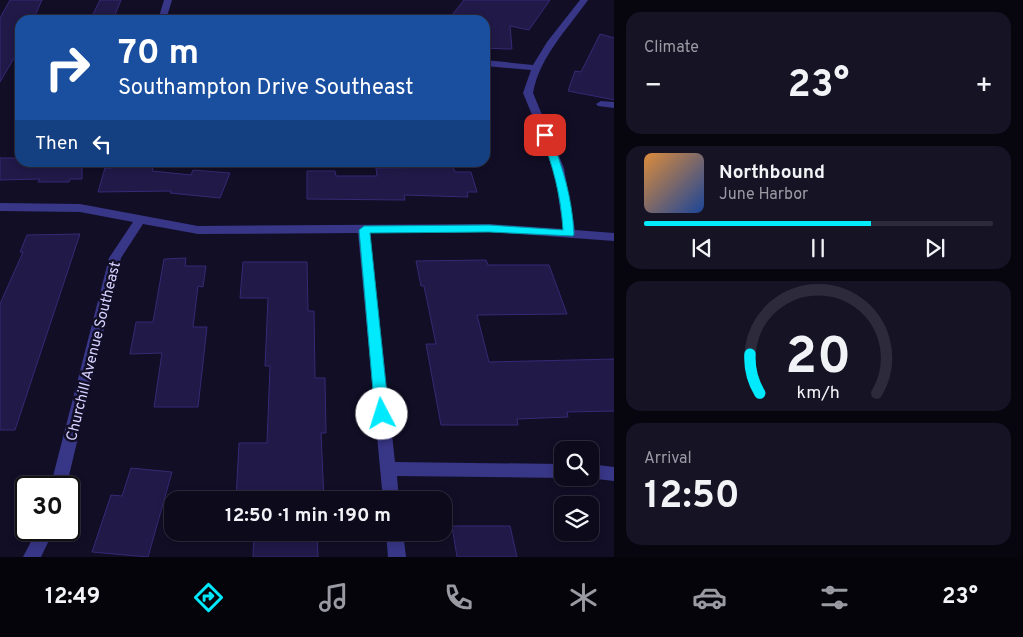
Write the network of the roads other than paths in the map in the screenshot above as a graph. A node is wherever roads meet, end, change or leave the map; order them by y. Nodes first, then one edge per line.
1 (168, 0) edge
2 (584, 0) edge
3 (164, 15) edge
4 (490, 64) edge
5 (534, 68) junction
6 (601, 104) dead end
7 (614, 105) edge
8 (0, 207) edge
9 (139, 221) junction
10 (364, 230) junction
11 (569, 234) junction
12 (614, 237) edge
13 (388, 469) junction
14 (554, 471) edge
15 (599, 472) edge
16 (614, 474) edge
17 (61, 476) edge
18 (390, 491) edge
19 (40, 541) edge
20 (395, 541) edge
21 (32, 557) edge
22 (396, 557) edge

1 - 3 street
2 - 5 street
4 - 5 street
5 - 11 street
6 - 7 street
8 - 9 street
9 - 10 street
9 - 17 street, Churchill Avenue Southeast
10 - 11 street
10 - 13 street
11 - 12 street
13 - 14 street
13 - 18 street
15 - 16 street
19 - 21 street
20 - 22 street

